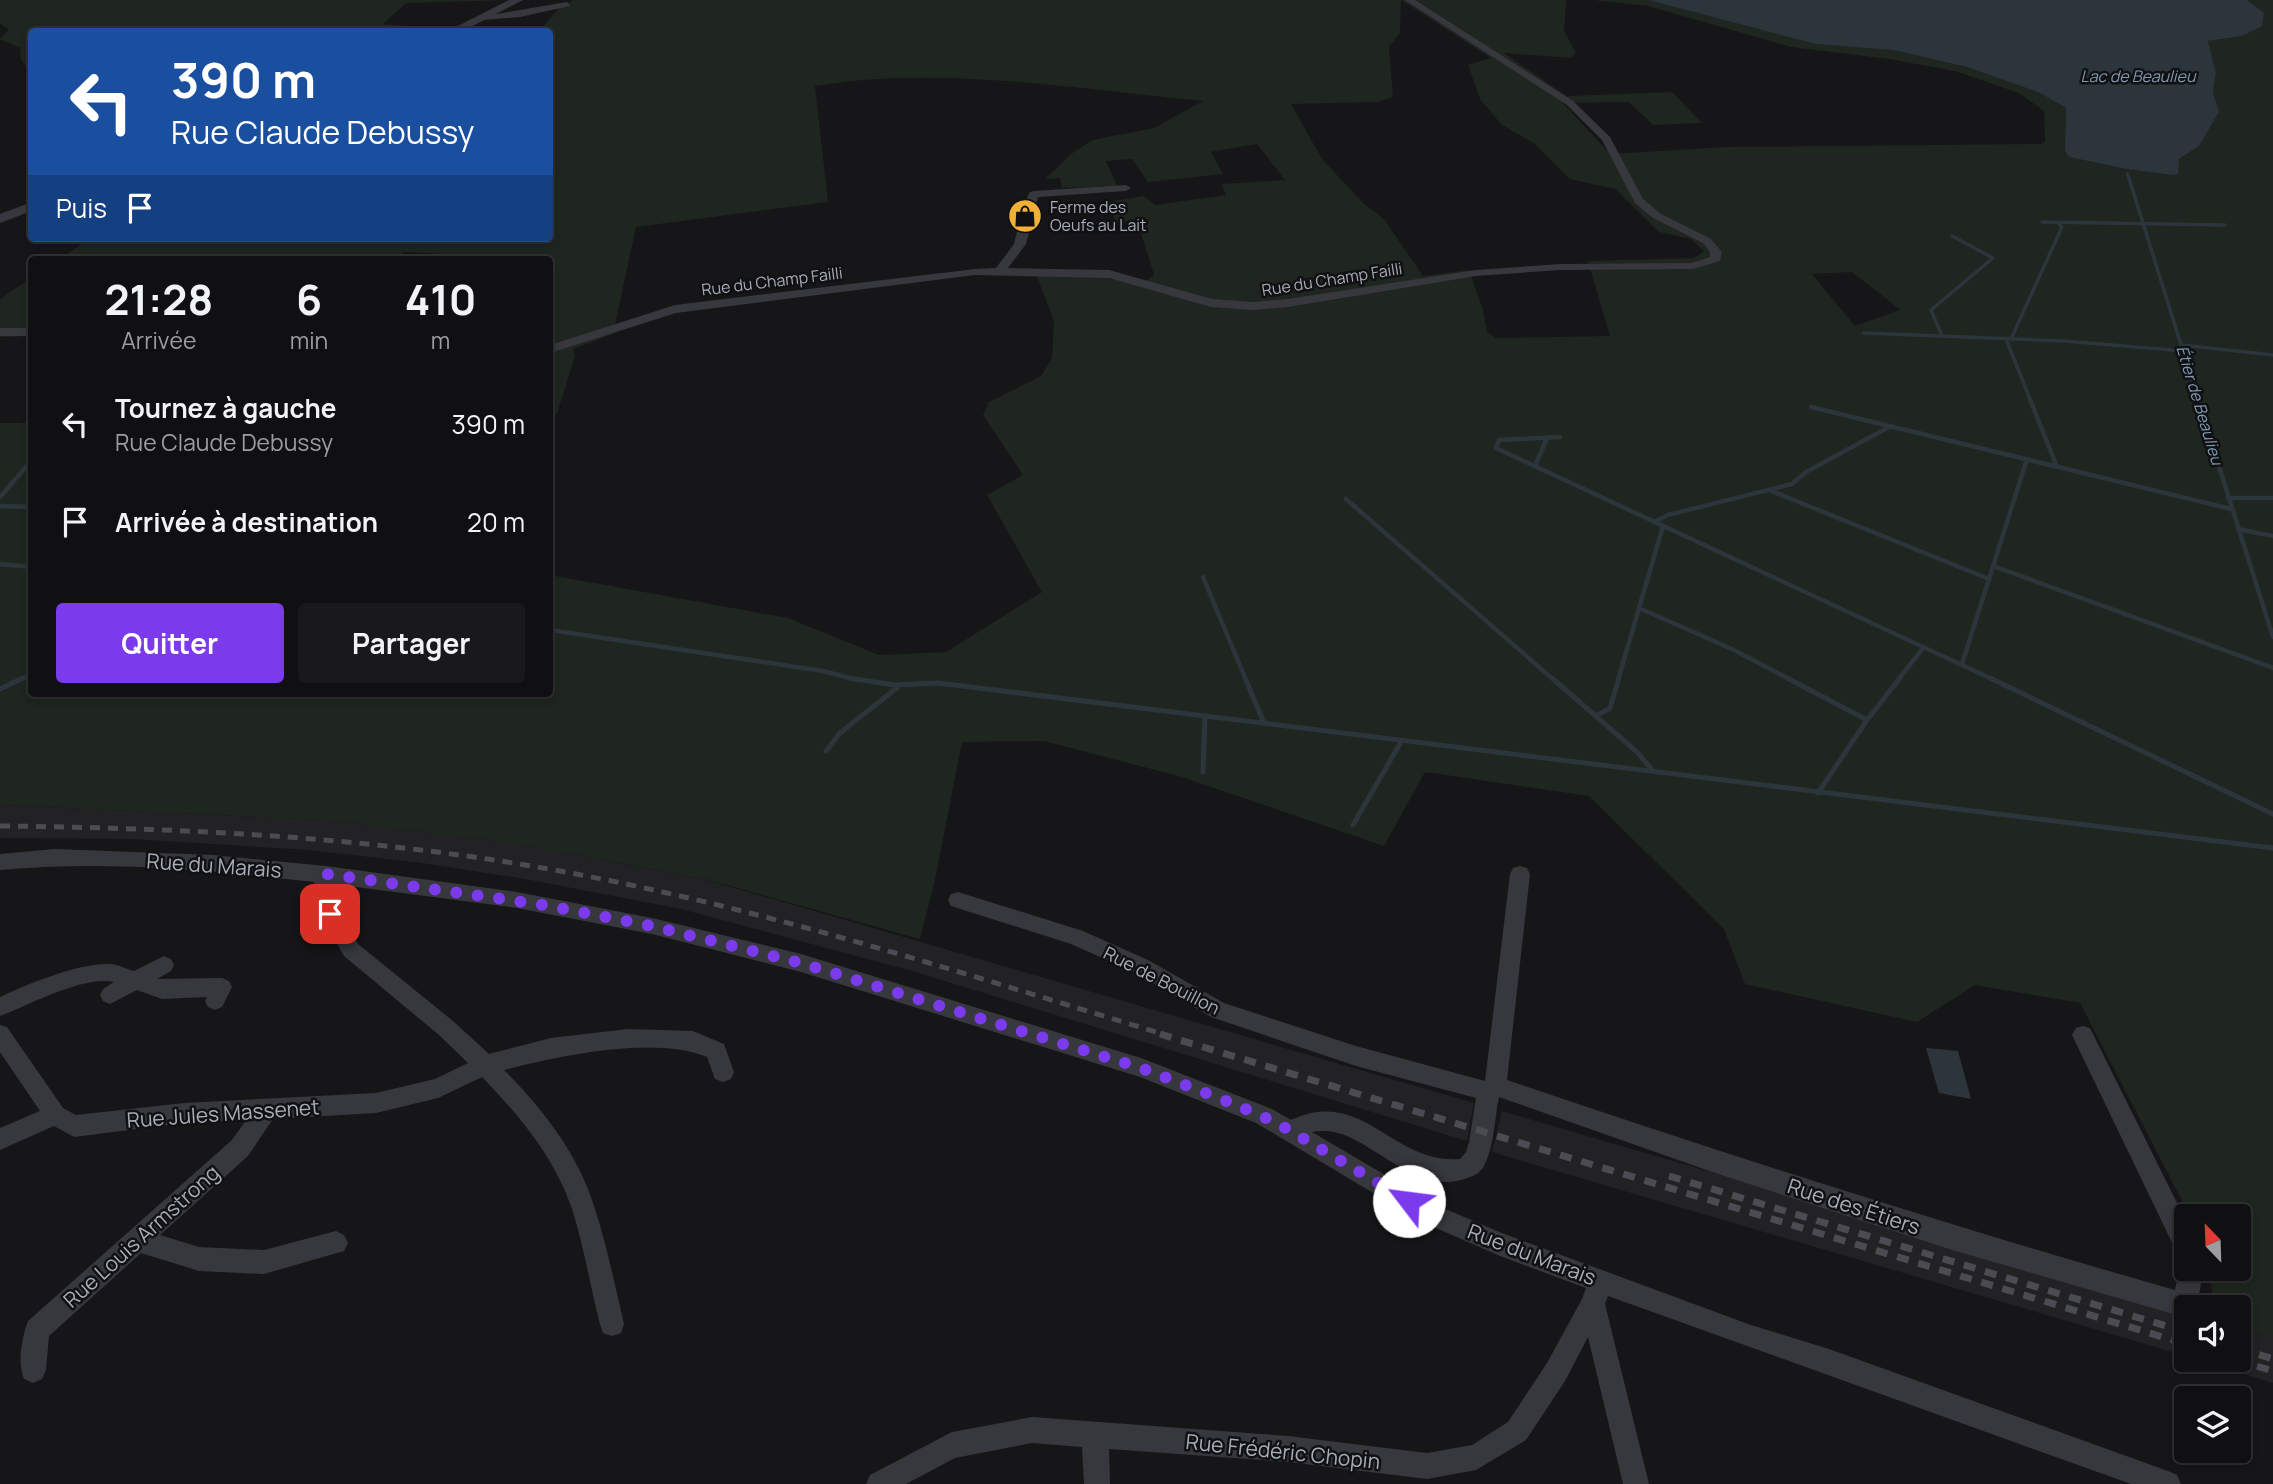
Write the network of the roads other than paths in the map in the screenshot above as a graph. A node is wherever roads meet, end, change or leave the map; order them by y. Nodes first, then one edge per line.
1 (518, 0) edge
2 (1409, 0) edge
3 (567, 4) dead end
4 (483, 17) junction
5 (460, 28) edge
6 (1126, 188) dead end
7 (28, 208) edge
8 (0, 219) edge
9 (1000, 271) junction
10 (0, 332) edge
11 (28, 332) edge
12 (553, 348) edge
13 (0, 862) edge
14 (326, 874) junction
15 (1520, 874) dead end
16 (958, 900) dead end
17 (164, 965) dead end
18 (136, 981) junction
19 (110, 995) dead end
20 (215, 1001) dead end
21 (0, 1007) edge
22 (0, 1034) edge
23 (2083, 1035) dead end
24 (485, 1065) junction
25 (723, 1072) dead end
26 (1492, 1090) junction
27 (267, 1108) junction
28 (55, 1115) junction
29 (1290, 1131) junction
30 (0, 1139) edge
31 (2174, 1222) edge
32 (138, 1240) junction
33 (336, 1243) dead end
34 (2189, 1281) edge
35 (1597, 1292) junction
36 (612, 1324) dead end
37 (33, 1370) dead end
38 (1095, 1433) junction
39 (879, 1484) edge
40 (1097, 1484) edge
41 (1636, 1484) edge
42 (2168, 1484) edge

1 - 4 street
2 - 9 street, Rue du Champ Failli
3 - 4 street
4 - 5 street
6 - 9 street
7 - 8 street
9 - 12 street, Rue du Champ Failli
10 - 11 street
13 - 14 street, Rue du Marais
14 - 24 street
14 - 29 street, Rue du Marais
15 - 26 street
16 - 26 street, Rue de Bouillon
17 - 18 street
18 - 19 street
18 - 20 street
18 - 21 street
22 - 28 street
23 - 31 street
24 - 25 street, Rue Jules Massenet
24 - 27 street, Rue Jules Massenet
24 - 36 street
26 - 29 street
26 - 34 street, Rue des Étiers
27 - 28 street, Rue Jules Massenet
27 - 32 street, Rue Louis Armstrong
28 - 30 street
29 - 35 street, Rue du Marais
32 - 33 street
32 - 37 street, Rue Louis Armstrong
35 - 38 street, Rue Frédéric Chopin
35 - 41 street
35 - 42 street, Rue du Marais
38 - 39 street, Rue Frédéric Chopin
38 - 40 street

